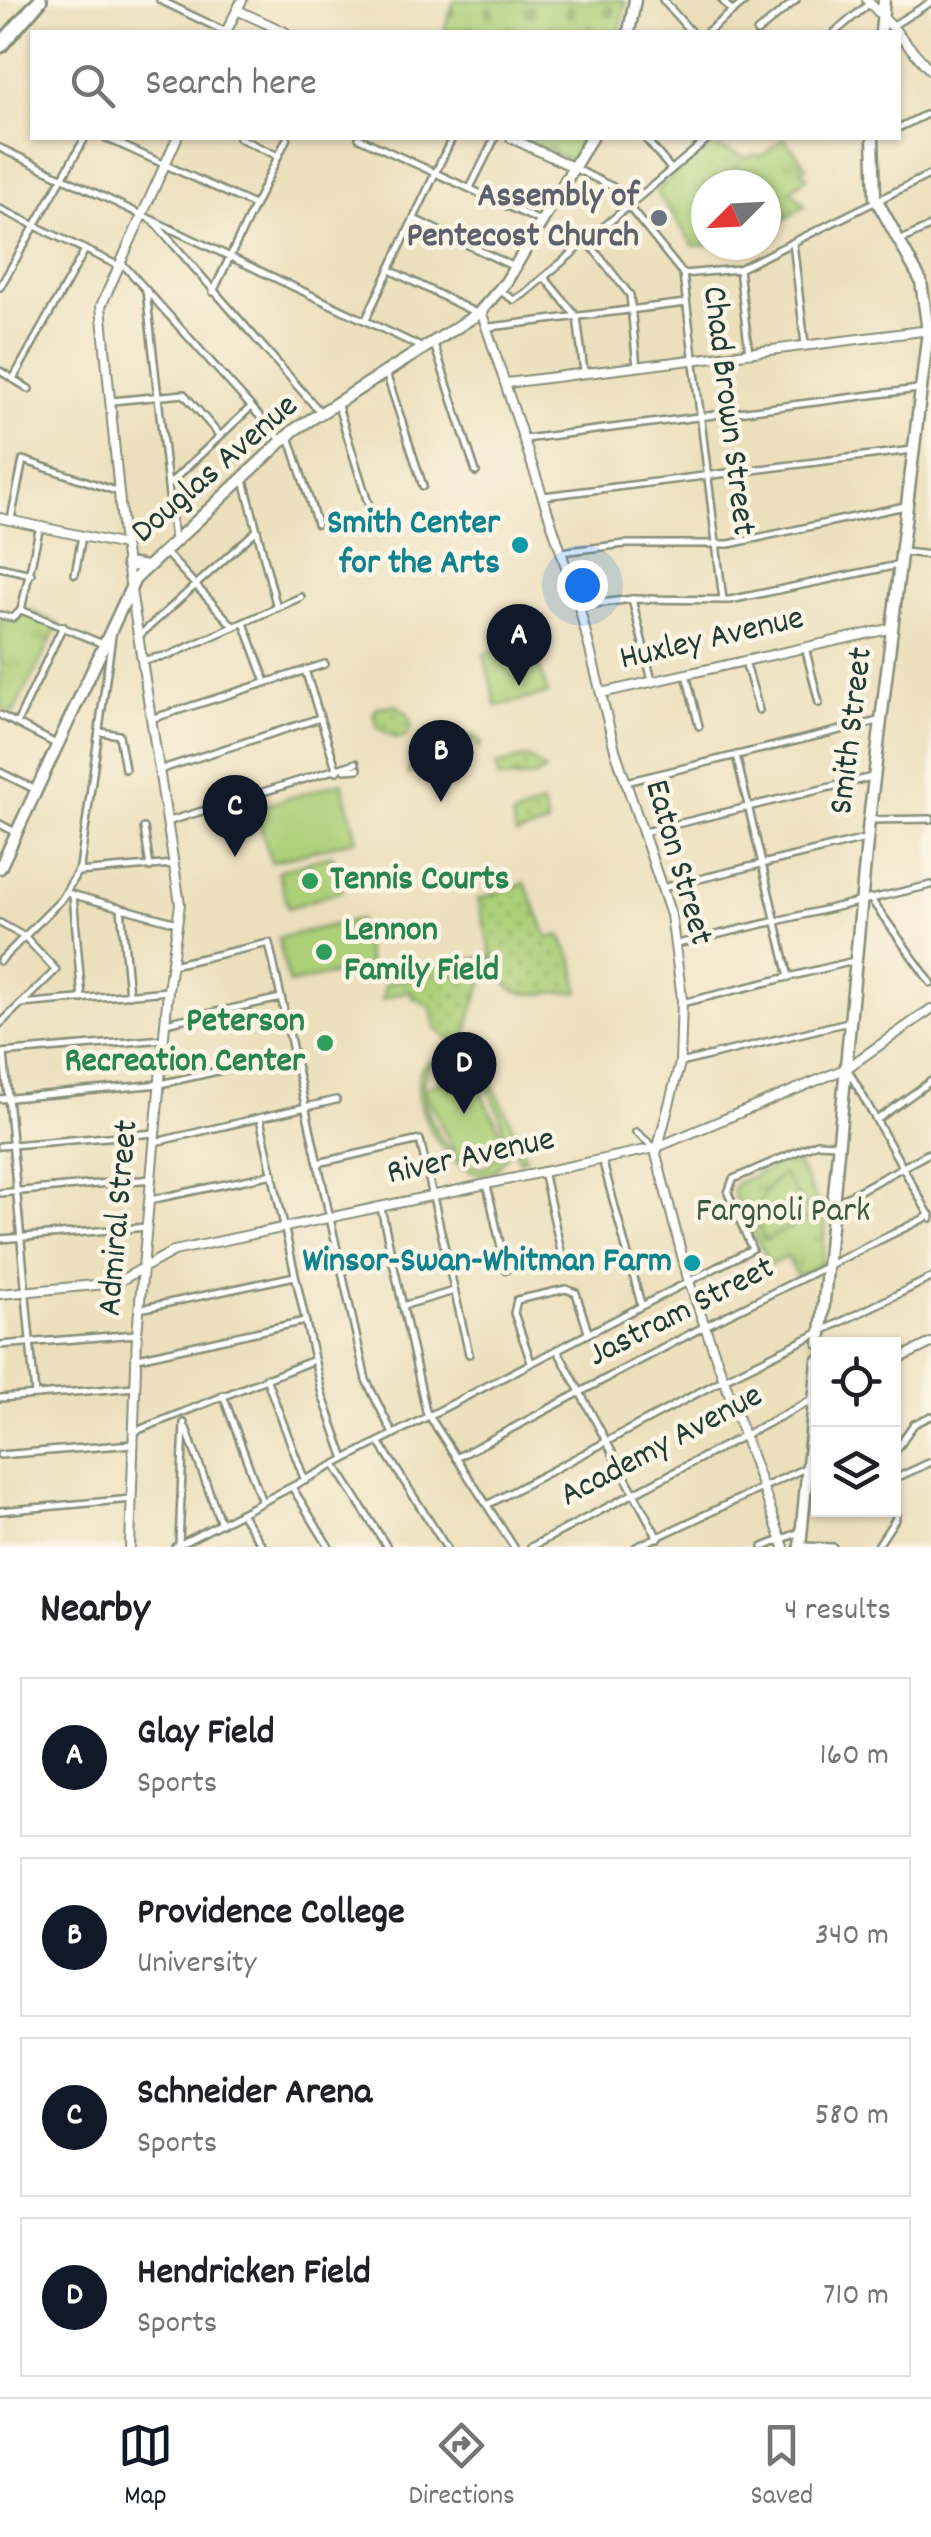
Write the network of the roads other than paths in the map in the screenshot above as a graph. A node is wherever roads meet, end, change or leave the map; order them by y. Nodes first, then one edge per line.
1 (29, 0) edge
2 (40, 0) edge
3 (160, 0) edge
4 (242, 0) edge
5 (635, 0) edge
6 (663, 0) edge
7 (722, 0) edge
8 (747, 0) edge
9 (796, 0) edge
10 (884, 0) edge
11 (868, 2) edge
12 (931, 2) edge
13 (237, 10) junction
14 (732, 12) junction
15 (883, 16) junction
16 (222, 30) edge
17 (227, 30) edge
18 (281, 30) edge
19 (628, 30) edge
20 (689, 30) edge
21 (710, 30) edge
22 (759, 30) edge
23 (837, 30) edge
24 (891, 30) edge
25 (893, 30) edge
26 (0, 33) edge
27 (901, 40) edge
28 (0, 46) edge
29 (931, 70) edge
30 (931, 112) edge
31 (901, 127) edge
32 (84, 140) edge
33 (110, 140) edge
34 (175, 140) edge
35 (242, 140) edge
36 (285, 140) edge
37 (364, 140) edge
38 (451, 140) edge
39 (493, 140) edge
40 (515, 140) edge
41 (589, 140) edge
42 (647, 140) edge
43 (706, 140) edge
44 (876, 140) edge
45 (0, 148) edge
46 (278, 156) junction
47 (164, 164) junction
48 (575, 168) junction
49 (671, 169) junction
50 (436, 172) junction
51 (931, 174) edge
52 (63, 178) junction
53 (470, 188) junction
54 (876, 200) junction
55 (254, 205) junction
56 (627, 206) junction
57 (0, 209) edge
58 (139, 216) junction
59 (414, 219) junction
60 (154, 222) junction
61 (542, 222) junction
62 (34, 225) junction
63 (931, 226) edge
64 (586, 241) junction
65 (899, 241) junction
66 (793, 243) junction
67 (85, 250) junction
68 (230, 257) junction
69 (118, 262) junction
70 (515, 268) junction
71 (739, 269) junction
72 (390, 270) junction
73 (683, 274) junction
74 (544, 277) junction
75 (926, 279) edge
76 (0, 287) edge
77 (146, 290) junction
78 (500, 290) junction
79 (213, 292) junction
80 (686, 303) junction
81 (634, 309) junction
82 (480, 313) junction
83 (577, 317) junction
84 (366, 319) junction
85 (490, 327) junction
86 (930, 330) edge
87 (430, 346) junction
88 (805, 346) junction
89 (750, 354) junction
90 (694, 360) junction
91 (637, 367) junction
92 (0, 372) edge
93 (386, 373) junction
94 (584, 373) junction
95 (12, 379) junction
96 (507, 383) junction
97 (921, 388) junction
98 (30, 389) dead end
99 (158, 396) junction
100 (109, 402) junction
101 (336, 404) junction
102 (251, 407) junction
103 (322, 413) junction
104 (700, 417) junction
105 (220, 436) junction
106 (285, 438) junction
107 (525, 439) junction
108 (914, 450) junction
109 (476, 472) dead end
110 (708, 475) junction
111 (243, 477) junction
112 (168, 485) junction
113 (424, 486) dead end
114 (119, 492) junction
115 (544, 496) junction
116 (370, 506) dead end
117 (908, 506) junction
118 (0, 518) edge
119 (10, 520) junction
120 (316, 524) dead end
121 (40, 526) junction
122 (257, 530) junction
123 (82, 536) junction
124 (174, 542) junction
125 (124, 545) junction
126 (716, 545) junction
127 (164, 551) junction
128 (562, 552) junction
129 (931, 555) edge
130 (902, 558) junction
131 (127, 564) junction
132 (0, 567) edge
133 (146, 567) junction
134 (31, 574) junction
135 (75, 574) dead end
136 (195, 584) junction
137 (131, 585) junction
138 (302, 598) dead end
139 (632, 599) junction
140 (723, 600) junction
141 (579, 606) junction
142 (278, 608) junction
143 (21, 610) junction
144 (0, 615) edge
145 (244, 622) junction
146 (63, 626) junction
147 (234, 627) junction
148 (893, 628) junction
149 (112, 633) junction
150 (140, 635) junction
151 (106, 645) junction
152 (806, 647) junction
153 (145, 660) junction
154 (745, 660) junction
155 (325, 664) dead end
156 (304, 670) junction
157 (686, 674) junction
158 (652, 681) junction
159 (266, 682) junction
160 (601, 693) junction
161 (819, 703) dead end
162 (759, 710) dead end
163 (0, 714) edge
164 (154, 718) junction
165 (320, 718) junction
166 (881, 720) junction
167 (17, 723) junction
168 (699, 726) dead end
169 (101, 732) junction
170 (59, 745) junction
171 (736, 755) junction
172 (357, 766) dead end
173 (125, 769) dead end
174 (162, 769) junction
175 (337, 770) junction
176 (0, 772) edge
177 (874, 776) junction
178 (626, 782) junction
179 (37, 790) junction
180 (749, 806) junction
181 (931, 819) edge
182 (170, 820) junction
183 (870, 820) junction
184 (0, 824) edge
185 (144, 828) dead end
186 (643, 832) junction
187 (17, 833) junction
188 (868, 838) junction
189 (177, 864) junction
190 (762, 864) junction
191 (150, 867) junction
192 (0, 868) edge
193 (78, 872) junction
194 (931, 885) edge
195 (662, 888) junction
196 (70, 894) junction
197 (866, 899) junction
198 (121, 908) junction
199 (776, 921) junction
200 (0, 923) edge
201 (180, 924) junction
202 (25, 937) junction
203 (677, 944) junction
204 (0, 960) edge
205 (857, 960) junction
206 (172, 964) junction
207 (790, 976) junction
208 (931, 984) edge
209 (168, 991) junction
210 (129, 995) junction
211 (282, 998) junction
212 (82, 999) junction
213 (682, 1003) junction
214 (21, 1004) junction
215 (931, 1009) edge
216 (852, 1022) junction
217 (165, 1023) junction
218 (0, 1024) edge
219 (164, 1039) junction
220 (2, 1053) edge
221 (294, 1054) junction
222 (680, 1063) junction
223 (847, 1068) junction
224 (931, 1081) edge
225 (160, 1084) junction
226 (4, 1098) edge
227 (336, 1100) dead end
228 (306, 1108) junction
229 (260, 1119) junction
230 (878, 1119) junction
231 (155, 1138) junction
232 (840, 1144) junction
233 (13, 1145) junction
234 (0, 1146) edge
235 (656, 1148) junction
236 (931, 1152) edge
237 (632, 1153) junction
238 (602, 1159) junction
239 (318, 1163) junction
240 (904, 1167) junction
241 (543, 1171) junction
242 (273, 1174) junction
243 (152, 1179) junction
244 (486, 1182) junction
245 (16, 1192) junction
246 (0, 1193) edge
247 (432, 1193) junction
248 (150, 1200) junction
249 (834, 1204) junction
250 (380, 1205) junction
251 (329, 1216) junction
252 (931, 1216) edge
253 (284, 1226) junction
254 (147, 1227) junction
255 (20, 1236) junction
256 (0, 1239) edge
257 (563, 1260) dead end
258 (828, 1265) junction
259 (144, 1268) junction
260 (506, 1270) dead end
261 (295, 1276) junction
262 (931, 1278) edge
263 (688, 1279) junction
264 (26, 1291) junction
265 (454, 1291) junction
266 (0, 1294) edge
267 (641, 1304) junction
268 (402, 1306) junction
269 (140, 1310) junction
270 (306, 1321) junction
271 (706, 1326) junction
272 (822, 1330) junction
273 (588, 1332) junction
274 (137, 1334) junction
275 (821, 1337) edge
276 (31, 1342) junction
277 (931, 1343) edge
278 (0, 1345) edge
279 (557, 1349) junction
280 (469, 1354) dead end
281 (901, 1358) edge
282 (136, 1359) junction
283 (314, 1360) junction
284 (531, 1362) junction
285 (266, 1378) junction
286 (726, 1378) junction
287 (136, 1386) junction
288 (580, 1392) junction
289 (35, 1394) junction
290 (223, 1396) junction
291 (0, 1398) edge
292 (811, 1401) edge
293 (181, 1413) junction
294 (428, 1416) junction
295 (931, 1416) edge
296 (184, 1423) junction
297 (813, 1427) edge
298 (134, 1432) junction
299 (744, 1433) junction
300 (394, 1434) junction
301 (378, 1442) junction
302 (606, 1442) junction
303 (901, 1443) edge
304 (133, 1444) junction
305 (0, 1455) edge
306 (456, 1458) junction
307 (346, 1460) junction
308 (931, 1462) edge
309 (335, 1465) junction
310 (808, 1466) junction
311 (901, 1478) edge
312 (304, 1480) junction
313 (292, 1487) junction
314 (761, 1490) junction
315 (632, 1493) junction
316 (132, 1499) junction
317 (262, 1502) junction
318 (487, 1505) junction
319 (0, 1511) edge
320 (242, 1513) junction
321 (896, 1517) edge
322 (220, 1524) junction
323 (800, 1532) junction
324 (658, 1538) junction
325 (781, 1544) edge
326 (177, 1546) edge
327 (800, 1546) edge
328 (130, 1547) edge
329 (263, 1547) edge
330 (329, 1547) edge
331 (387, 1547) edge
332 (446, 1547) edge
333 (514, 1547) edge
334 (531, 1547) edge
335 (636, 1547) edge
336 (763, 1547) edge
337 (833, 1547) edge
338 (877, 1547) edge

1 - 26 highway
2 - 28 highway
3 - 16 street
4 - 13 street
5 - 19 main road
6 - 20 street
7 - 14 street
8 - 14 street
9 - 22 street
10 - 15 main road
11 - 15 street
11 - 23 street
12 - 25 street
13 - 17 street
13 - 18 street
14 - 21 street
15 - 24 main road
27 - 29 street
30 - 31 street
32 - 52 street
33 - 47 street
34 - 47 street, Admiral Street
35 - 46 street
36 - 46 street
37 - 50 street
38 - 50 street
39 - 53 street
40 - 48 street, Chad Brown Street
41 - 48 main road, Douglas Avenue
42 - 49 street
43 - 49 street
44 - 54 main road, Smith Street
45 - 52 street
46 - 55 street
47 - 55 street
47 - 58 street, Admiral Street
48 - 56 street, Chad Brown Street
48 - 61 main road, Douglas Avenue
49 - 56 street
50 - 53 street
50 - 59 street
51 - 54 street
52 - 58 street
52 - 62 street
53 - 61 street
54 - 65 main road, Smith Street
54 - 66 street
55 - 68 street
56 - 64 street
56 - 73 street, Chad Brown Street
57 - 62 street
58 - 60 street
58 - 69 street, Admiral Street
59 - 70 street
59 - 72 street
60 - 68 street
60 - 79 street
61 - 70 main road, Douglas Avenue
62 - 67 street
62 - 76 street
63 - 65 street
64 - 74 street
64 - 81 street
65 - 75 main road, Smith Street
66 - 71 street
66 - 88 street
67 - 69 street
67 - 95 street
68 - 79 street
68 - 84 street
69 - 77 street
69 - 100 street, Admiral Street
70 - 78 main road, Douglas Avenue
71 - 73 street
71 - 89 street
72 - 82 street
72 - 84 street
73 - 80 street, Chad Brown Street
74 - 78 street
74 - 83 street
75 - 86 main road, Smith Street
77 - 99 street
77 - 102 street
78 - 82 main road, Douglas Avenue
79 - 103 street
80 - 81 street
80 - 90 street, Chad Brown Street
81 - 83 street
81 - 91 street
82 - 85 street, Eaton Street
82 - 87 main road, Douglas Avenue
83 - 85 street
83 - 94 street
84 - 87 street
85 - 96 street, Eaton Street
86 - 88 street
86 - 97 main road, Smith Street
87 - 93 main road, Douglas Avenue
87 - 109 street
88 - 89 street
89 - 90 street
90 - 91 street
90 - 104 street, Chad Brown Street
91 - 94 street
92 - 95 street
93 - 101 main road, Douglas Avenue
93 - 113 street
94 - 96 street
95 - 98 street
96 - 107 street, Eaton Street
97 - 104 street
97 - 108 main road, Smith Street
99 - 100 street
99 - 105 street
99 - 112 street
100 - 114 street, Admiral Street
101 - 103 main road, Douglas Avenue
101 - 116 street
102 - 105 street
102 - 106 street
103 - 106 main road, Douglas Avenue
104 - 107 street
104 - 110 street, Chad Brown Street
105 - 112 street
106 - 111 main road, Douglas Avenue
106 - 120 street
107 - 115 street, Eaton Street
108 - 110 street
108 - 117 main road, Smith Street
110 - 115 street
110 - 126 street, Chad Brown Street
111 - 122 street
111 - 124 main road, Douglas Avenue
112 - 124 street
114 - 119 street
114 - 125 street, Admiral Street
115 - 128 street, Eaton Street
117 - 126 street
117 - 130 main road, Smith Street
118 - 119 street
119 - 121 street
121 - 123 street
121 - 134 street
122 - 136 street
122 - 142 street
123 - 125 street
123 - 135 street
124 - 127 main road, Douglas Avenue
125 - 131 street, Admiral Street
126 - 128 street
126 - 140 street, Chad Brown Street
127 - 133 main road, Douglas Avenue
127 - 136 street
128 - 141 street, Eaton Street
129 - 130 street
130 - 140 street
130 - 148 main road, Smith Street
131 - 133 main road
131 - 137 street, Admiral Street
132 - 134 street
133 - 137 main road, Douglas Avenue
134 - 143 street
136 - 147 street
136 - 150 street
137 - 149 main road, Douglas Avenue
137 - 150 street, Admiral Street
138 - 142 street
139 - 140 street
139 - 141 street
139 - 158 street
141 - 160 street, Eaton Street
142 - 145 street
143 - 144 street
143 - 146 street
145 - 147 street
145 - 159 street
146 - 151 street
146 - 167 street
147 - 153 street
148 - 152 street, Huxley Avenue
148 - 166 main road, Smith Street
149 - 151 main road, Douglas Avenue
149 - 169 street
150 - 153 street, Admiral Street
151 - 170 main road, Douglas Avenue
152 - 154 street, Huxley Avenue
152 - 161 street
153 - 164 street, Admiral Street
154 - 157 street, Huxley Avenue
154 - 162 street
155 - 156 street
156 - 159 street
156 - 165 street
157 - 158 street, Huxley Avenue
157 - 168 street
158 - 160 street, Huxley Avenue
159 - 164 street
160 - 178 street, Eaton Street
163 - 167 street
164 - 174 street, Admiral Street
165 - 174 street
165 - 175 street
166 - 171 street
166 - 177 main road, Smith Street
167 - 170 street
169 - 173 street
169 - 193 street
170 - 179 main road, Douglas Avenue
171 - 178 street
171 - 180 street
172 - 175 street
174 - 182 street, Admiral Street
175 - 182 street
176 - 179 street
177 - 180 street
177 - 183 main road, Smith Street
178 - 186 street, Eaton Street
179 - 187 main road, Douglas Avenue
180 - 186 street
180 - 190 street
181 - 183 street
182 - 189 street, Admiral Street
183 - 188 main road, Smith Street
184 - 187 street
185 - 191 street
186 - 195 street, Eaton Street
187 - 192 main road, Douglas Avenue
188 - 190 street
188 - 197 main road, Smith Street
189 - 191 street
189 - 201 street, Admiral Street
190 - 195 street
190 - 199 street
191 - 193 street
193 - 196 street
194 - 197 street
195 - 203 street, Eaton Street
196 - 198 street
196 - 202 street
196 - 212 street
197 - 199 street
197 - 205 main road, Smith Street
197 - 208 street
198 - 201 street
198 - 210 street
199 - 203 street
199 - 207 street
200 - 202 street
201 - 206 street, Admiral Street
202 - 204 street
202 - 214 street
203 - 213 street, Eaton Street
205 - 207 street
205 - 216 main road, Smith Street
206 - 209 street, Admiral Street
206 - 211 street
207 - 213 street
209 - 210 street
209 - 217 street, Admiral Street
210 - 212 street
211 - 217 street
211 - 221 street
212 - 214 street
213 - 222 street, Eaton Street
214 - 218 street
215 - 223 street, River Avenue
216 - 222 street
216 - 223 main road, Smith Street
217 - 219 street, Admiral Street
219 - 220 street
219 - 225 street, Admiral Street
220 - 226 street
221 - 225 street
221 - 228 street
222 - 235 street, Eaton Street
223 - 230 street
223 - 232 main road, Smith Street
223 - 235 street, River Avenue
224 - 230 street
225 - 226 street
225 - 231 street, Admiral Street
226 - 233 street
227 - 228 street
228 - 229 street
228 - 239 street
229 - 231 street
229 - 242 street
230 - 240 street
231 - 233 street
231 - 243 street, Admiral Street
232 - 249 main road, Smith Street
232 - 263 street
233 - 234 street
233 - 245 street
235 - 237 street, River Avenue
235 - 237 street
235 - 263 street, Eaton Street
236 - 240 street
237 - 238 street, River Avenue
238 - 241 street, River Avenue
238 - 267 street
239 - 247 street
239 - 251 street
240 - 249 street
240 - 252 street
241 - 244 street, River Avenue
241 - 257 street
242 - 248 street
242 - 253 street
243 - 245 street
243 - 248 street, Admiral Street
244 - 247 street, River Avenue
244 - 260 street
245 - 246 street
245 - 255 street
247 - 250 street, River Avenue
247 - 265 street
248 - 254 street, Admiral Street
249 - 258 main road, Smith Street
250 - 251 street, River Avenue
250 - 268 street
251 - 253 street, River Avenue
251 - 300 street
252 - 258 street, Jastram Street
253 - 259 street, River Avenue
253 - 261 street
254 - 255 street
254 - 259 street, Admiral Street
255 - 256 street
255 - 264 street
258 - 271 street, Jastram Street
258 - 272 main road, Smith Street
259 - 264 street, River Avenue
259 - 269 street, Admiral Street
261 - 269 street
261 - 270 street
262 - 272 street
263 - 267 street
263 - 271 street, Eaton Street
264 - 266 street, River Avenue
264 - 276 street
265 - 268 street
265 - 280 street
267 - 273 street
268 - 294 street
269 - 274 street, Admiral Street
270 - 282 street
270 - 283 street
271 - 286 street, Eaton Street
271 - 288 street, Jastram Street
272 - 275 main road, Smith Street
272 - 286 street
273 - 279 street
273 - 284 street
274 - 276 street
274 - 282 street, Admiral Street
276 - 278 street
276 - 289 street
277 - 281 street
279 - 284 street
279 - 288 street
282 - 287 street, Admiral Street
283 - 285 street
283 - 307 street
284 - 294 street
285 - 290 street
285 - 312 street
286 - 299 street, Eaton Street
286 - 302 street
287 - 289 street
287 - 298 street, Admiral Street
288 - 302 street
288 - 306 street, Jastram Street
289 - 291 street
290 - 293 street
290 - 317 street
292 - 299 street, Academy Avenue
293 - 296 street
293 - 298 street
294 - 300 street
294 - 306 street
295 - 303 street
296 - 322 street
296 - 326 street
297 - 310 main road
298 - 304 street, Admiral Street
299 - 314 street, Eaton Street
299 - 315 street, Academy Avenue
300 - 301 street
301 - 307 street
301 - 332 street
302 - 315 street
302 - 318 street
304 - 305 street
304 - 316 street, Admiral Street
306 - 318 street
307 - 309 street
308 - 311 street
309 - 312 street
309 - 331 street
310 - 314 street
310 - 323 main road
312 - 313 street
313 - 317 street
313 - 330 street
314 - 324 street
314 - 325 street, Eaton Street
315 - 324 street
315 - 334 street, Academy Avenue
316 - 319 street
316 - 328 street, Admiral Street
317 - 320 street
318 - 333 street
320 - 322 street
320 - 329 street
321 - 338 street
322 - 326 street
323 - 325 street
323 - 327 main road
324 - 335 street
325 - 336 street
327 - 337 street

